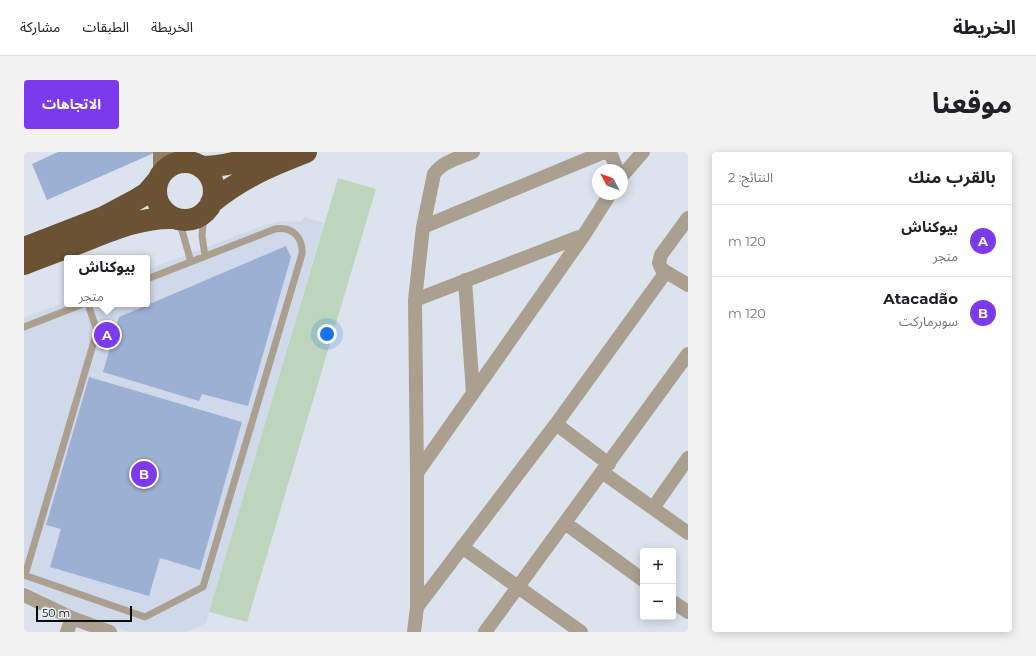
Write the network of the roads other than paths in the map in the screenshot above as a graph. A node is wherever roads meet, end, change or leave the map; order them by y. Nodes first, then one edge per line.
1 (267, 152) edge
2 (306, 152) edge
3 (473, 152) edge
4 (604, 152) edge
5 (610, 152) edge
6 (644, 152) edge
7 (192, 161) edge
8 (615, 164) edge
9 (161, 168) edge
10 (628, 169) edge
11 (606, 200) edge
12 (208, 208) junction
13 (688, 218) edge
14 (176, 219) junction
15 (423, 227) junction
16 (584, 235) junction
17 (24, 248) edge
18 (205, 256) junction
19 (191, 262) junction
20 (24, 264) edge
21 (666, 272) junction
22 (150, 278) edge
23 (465, 280) junction
24 (688, 286) edge
25 (415, 300) junction
26 (75, 307) edge
27 (89, 307) edge
28 (24, 327) edge
29 (688, 354) edge
30 (473, 393) junction
31 (556, 424) junction
32 (688, 458) edge
33 (605, 468) junction
34 (417, 473) junction
35 (652, 508) junction
36 (565, 523) junction
37 (688, 534) edge
38 (462, 547) junction
39 (25, 575) edge
40 (640, 578) edge
41 (518, 587) junction
42 (24, 595) edge
43 (676, 604) edge
44 (417, 607) junction
45 (688, 612) edge
46 (72, 618) junction
47 (67, 632) edge
48 (110, 632) edge
49 (414, 632) edge
50 (485, 632) edge
51 (580, 632) edge

1 - 7 highway
2 - 12 highway
3 - 15 street
4 - 15 street
5 - 8 street
6 - 10 street
7 - 9 highway
7 - 12 highway
9 - 14 highway
9 - 17 highway
11 - 16 street
12 - 14 highway
12 - 18 lane
13 - 21 street
14 - 19 lane
14 - 20 highway
15 - 25 street
16 - 23 street
16 - 30 street
18 - 19 lane
18 - 39 lane
19 - 22 lane
21 - 24 street
21 - 31 street
23 - 25 street
23 - 30 street
25 - 34 street
26 - 28 lane
27 - 39 lane
29 - 33 street
30 - 34 street
31 - 33 street
31 - 38 street
32 - 35 street
33 - 35 street
33 - 36 street
34 - 44 street
35 - 37 street
36 - 40 street
36 - 41 street
38 - 41 street
38 - 44 street
41 - 50 street
41 - 51 street
42 - 46 street
43 - 45 street
44 - 49 street
46 - 47 street
46 - 48 street

